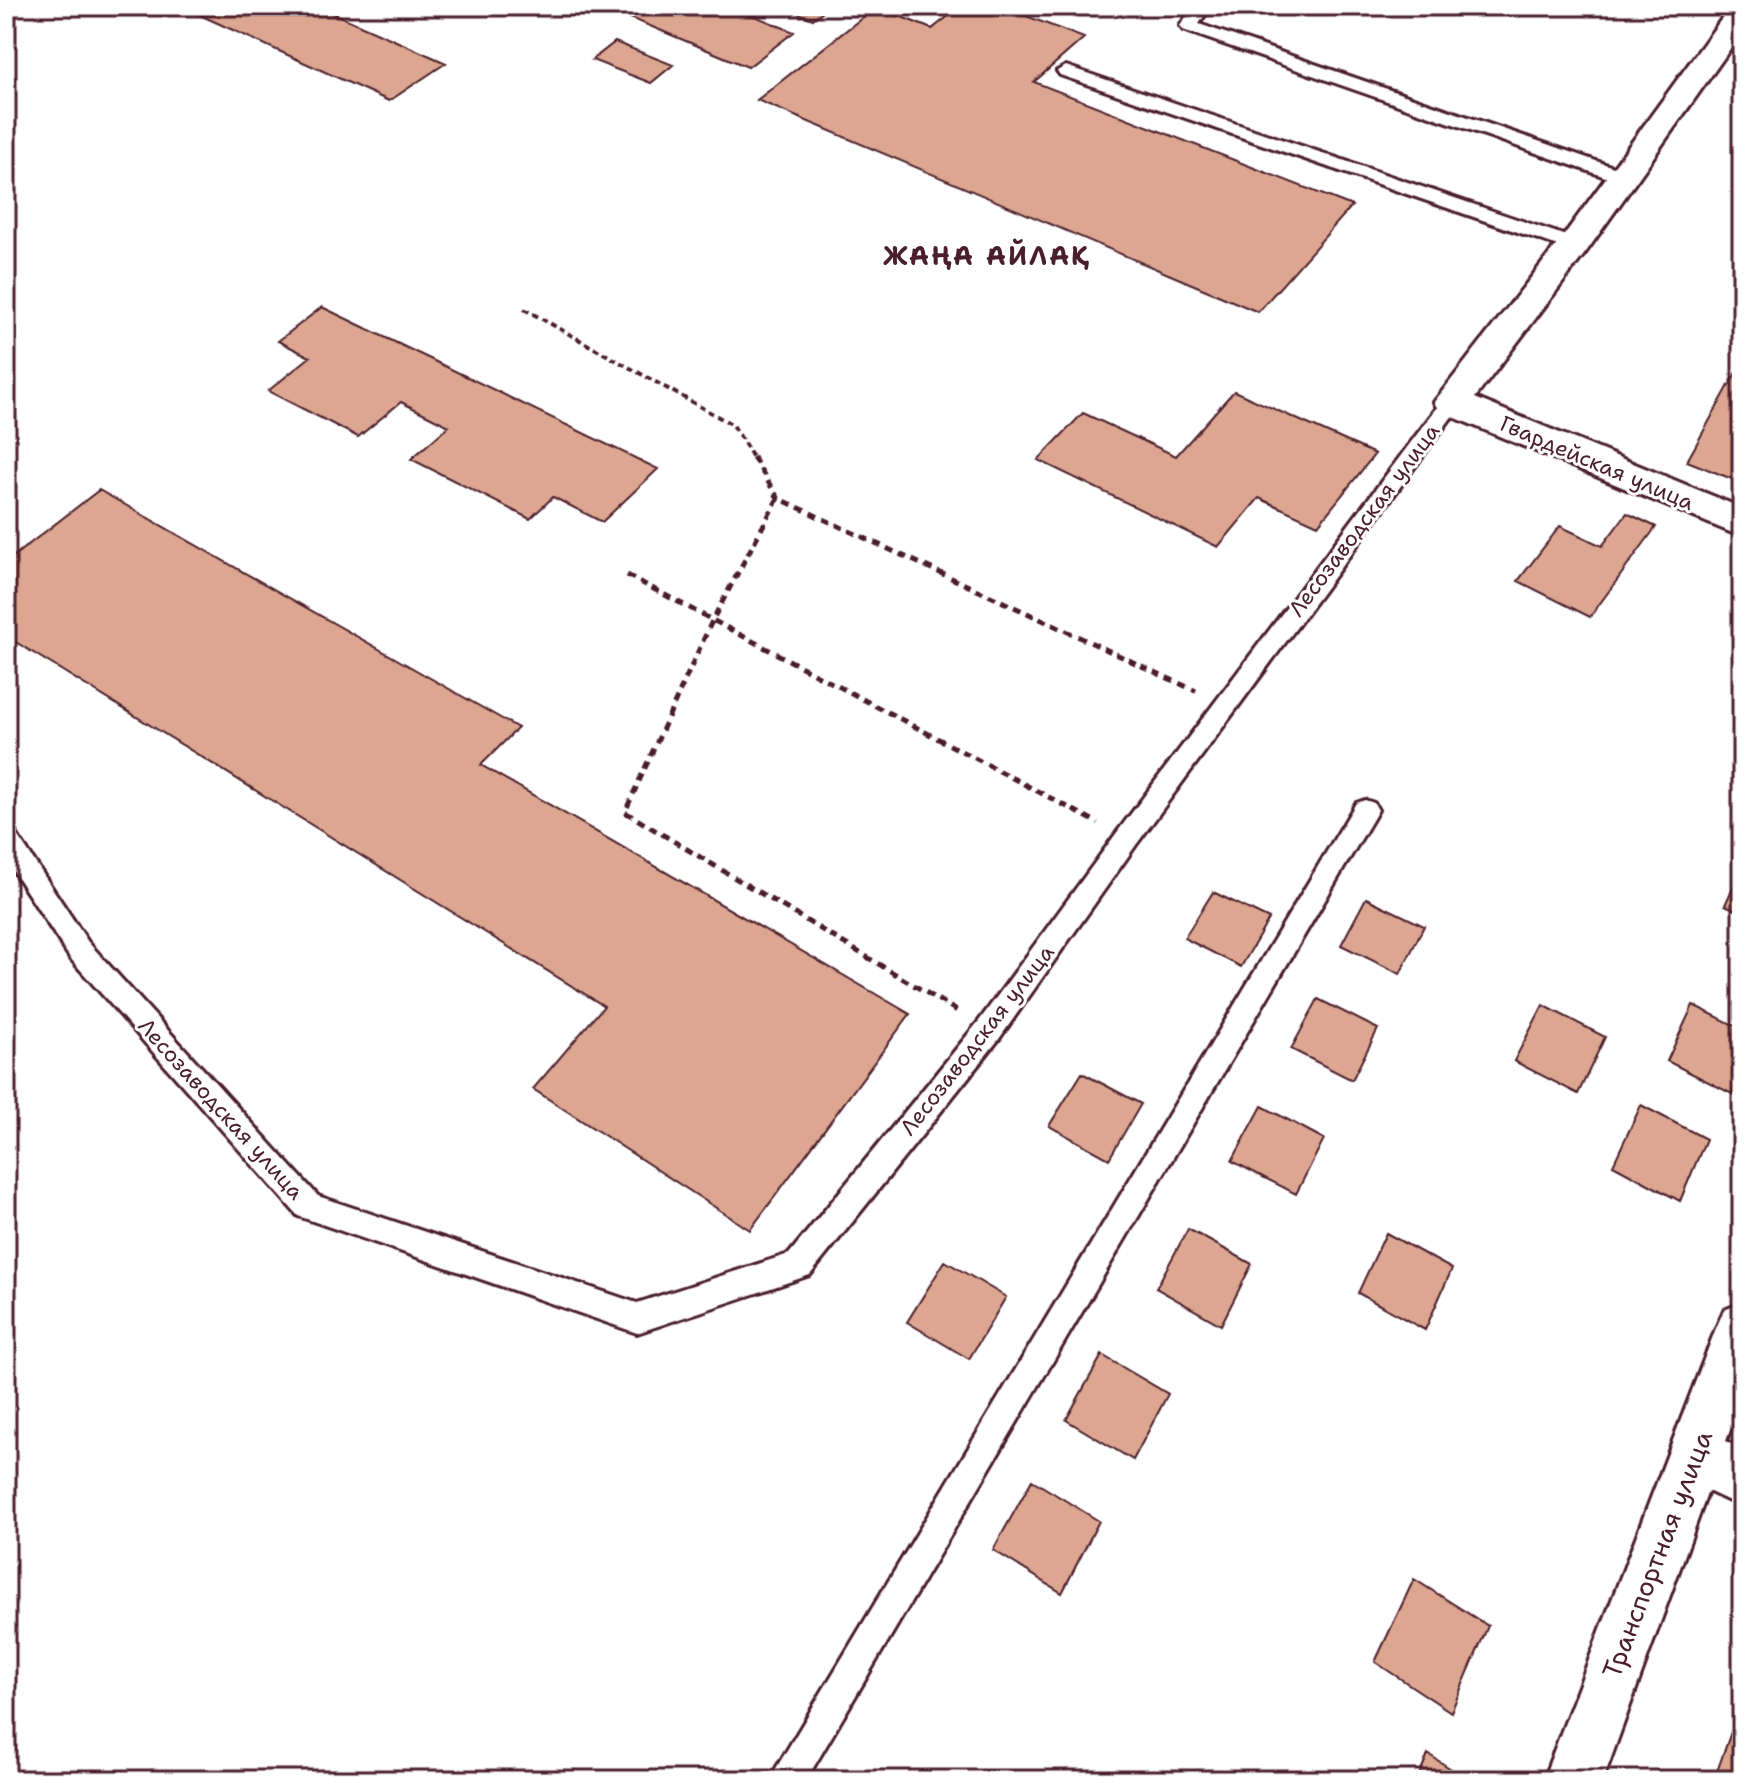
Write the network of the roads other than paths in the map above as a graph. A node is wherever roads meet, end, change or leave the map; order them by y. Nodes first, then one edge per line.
1 (1202, 6) edge
2 (1742, 11) edge
3 (1066, 71) dead end
4 (1624, 177) junction
5 (1574, 245) junction
6 (1452, 402) junction
7 (1742, 523) edge
8 (1365, 810) dead end
9 (6, 839) edge
10 (1742, 1328) edge
11 (1695, 1453) junction
12 (1742, 1480) edge
13 (1576, 1779) edge
14 (786, 1780) edge

1 - 4 lane
2 - 4 street, Лесозаводская улица
3 - 5 lane
4 - 5 street, Лесозаводская улица
5 - 6 street, Лесозаводская улица
6 - 7 street, Гвардейская улица
6 - 9 lane, Лесозаводская улица
8 - 14 lane
10 - 11 street, Транспортная улица
11 - 12 street
11 - 13 street, Транспортная улица

